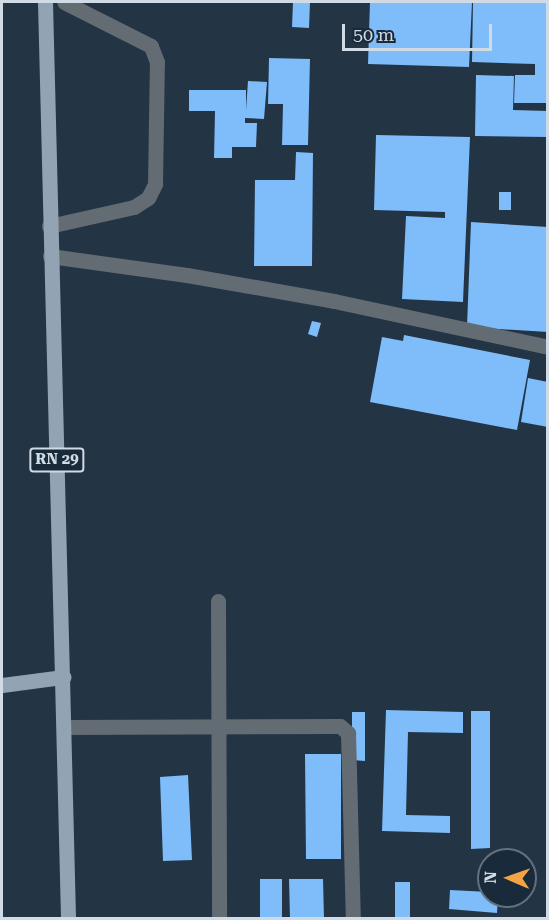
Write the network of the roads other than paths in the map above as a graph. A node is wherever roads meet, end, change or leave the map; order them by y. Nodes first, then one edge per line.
1 (45, 2) edge
2 (64, 2) edge
3 (50, 226) junction
4 (50, 256) junction
5 (548, 347) edge
6 (218, 602) dead end
7 (63, 677) junction
8 (2, 685) edge
9 (64, 726) junction
10 (219, 727) junction
11 (68, 918) edge
12 (219, 918) edge
13 (353, 918) edge

1 - 3 main road, RN 29
2 - 3 street
3 - 4 main road, RN 29
4 - 5 street
4 - 7 main road, RN 29
6 - 10 street
7 - 8 main road
7 - 9 main road, RN 29
9 - 10 street
9 - 11 main road, RN 29
10 - 12 street
10 - 13 street

